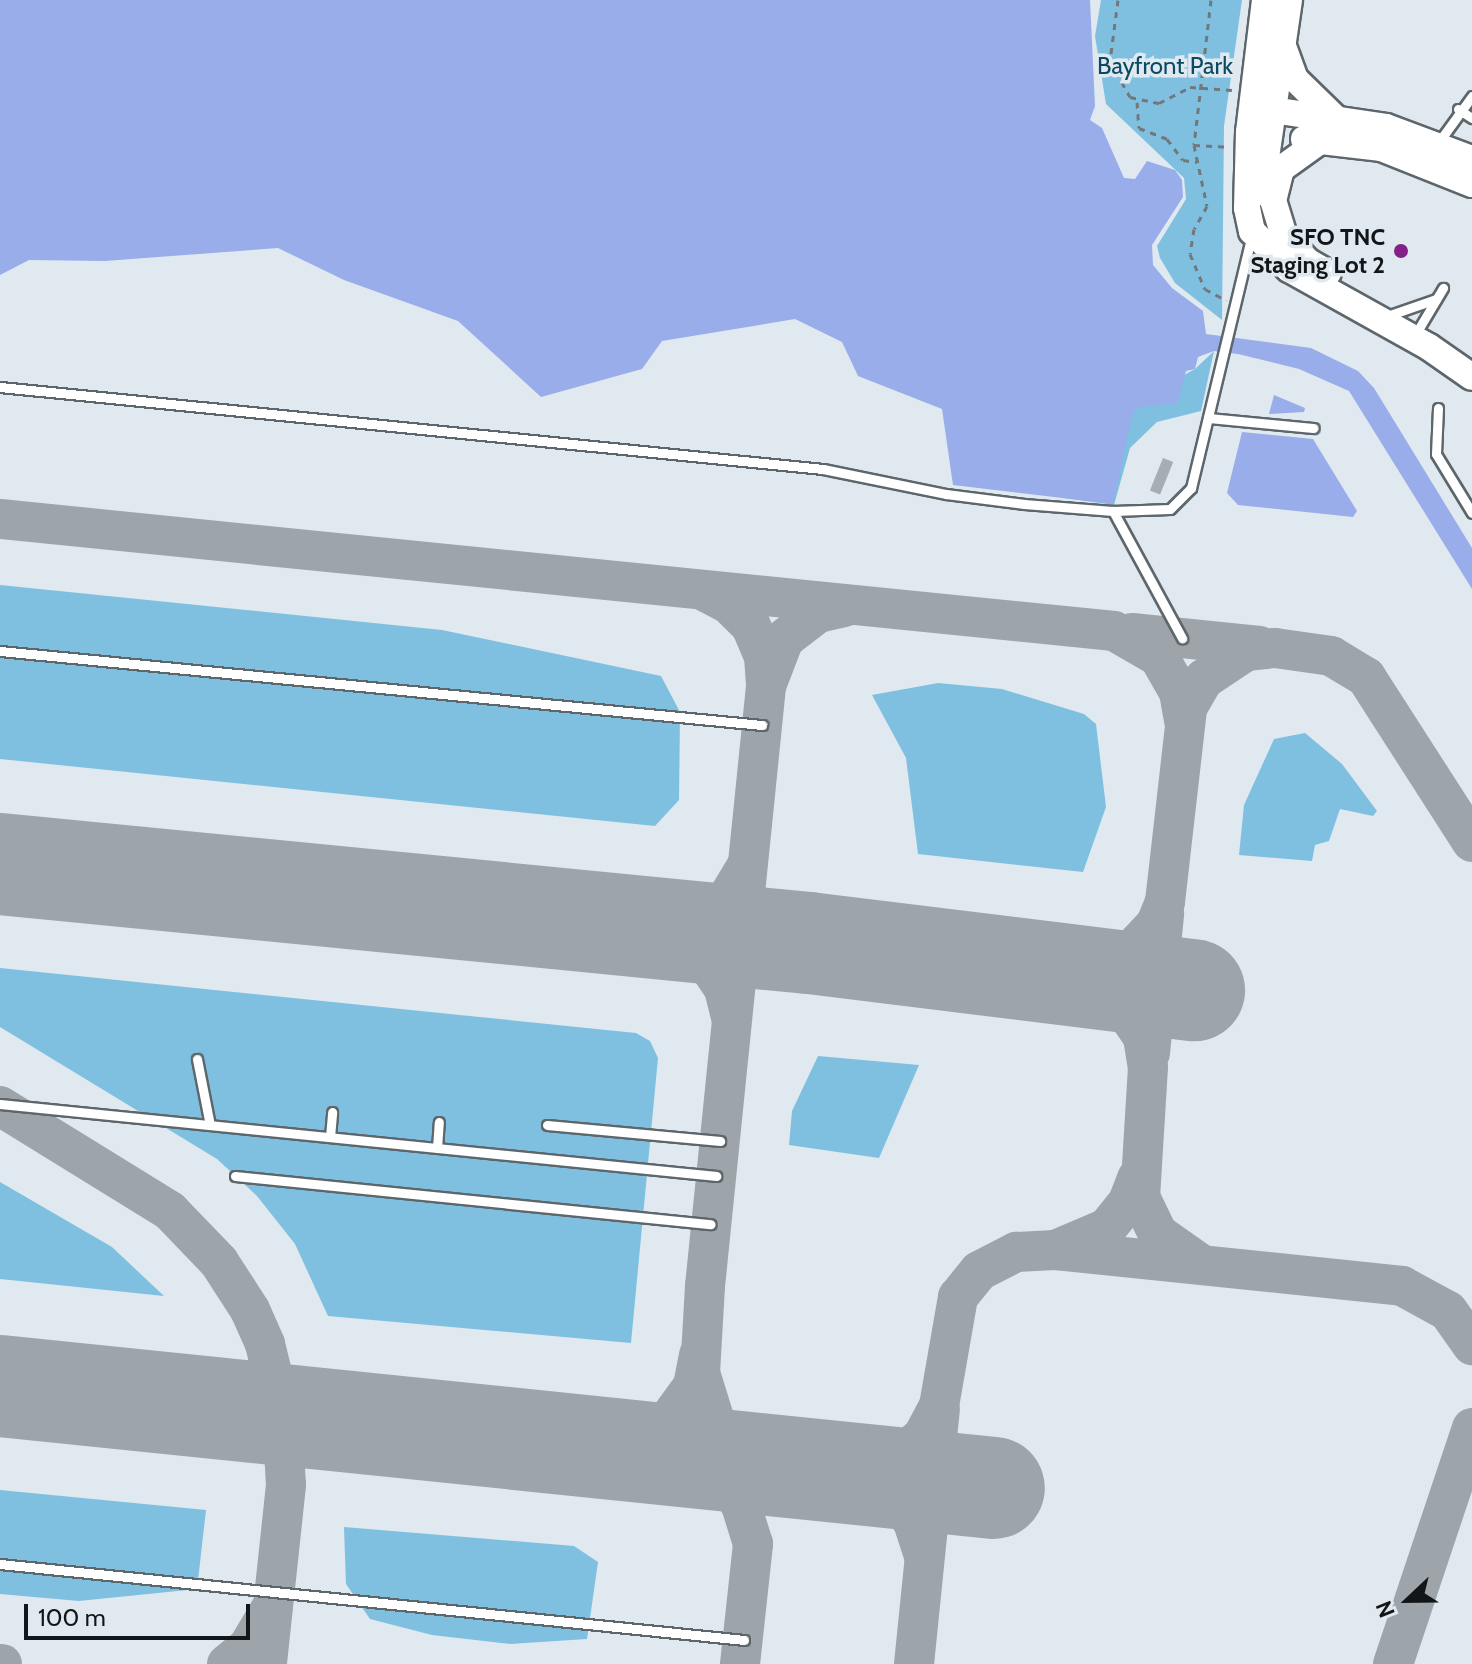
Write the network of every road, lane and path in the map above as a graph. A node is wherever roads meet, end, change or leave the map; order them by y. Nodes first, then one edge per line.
1 (1118, 0) edge
2 (1211, 0) edge
3 (1265, 0) edge
4 (1287, 13) edge
5 (1200, 87) junction
6 (1472, 96) edge
7 (1138, 100) junction
8 (1458, 109) junction
9 (1472, 118) edge
10 (1251, 120) junction
11 (1343, 121) junction
12 (1320, 141) junction
13 (1438, 143) junction
14 (1194, 145) junction
15 (1470, 155) edge
16 (1417, 160) junction
17 (1197, 162) junction
18 (1472, 184) edge
19 (1252, 231) junction
20 (1443, 288) dead end
21 (1436, 299) junction
22 (1225, 300) dead end
23 (1377, 317) junction
24 (1414, 338) junction
25 (1472, 377) edge
26 (0, 387) edge
27 (1438, 408) dead end
28 (1208, 418) junction
29 (1314, 428) dead end
30 (1113, 511) junction
31 (1472, 513) edge
32 (1182, 638) dead end
33 (0, 651) edge
34 (762, 725) dead end
35 (197, 1059) dead end
36 (0, 1104) edge
37 (332, 1112) dead end
38 (439, 1122) dead end
39 (210, 1125) junction
40 (547, 1125) dead end
41 (330, 1137) junction
42 (720, 1141) dead end
43 (437, 1148) junction
44 (235, 1176) dead end
45 (716, 1176) dead end
46 (711, 1224) dead end
47 (0, 1564) edge
48 (744, 1640) dead end

1 - 7 path
2 - 5 path
3 - 10 main road
4 - 10 main road
4 - 11 main road
5 - 7 path
5 - 10 path
5 - 14 path
6 - 8 lane
7 - 17 path
8 - 9 lane
8 - 13 lane
10 - 11 main road
10 - 12 main road
10 - 14 path
10 - 19 main road
11 - 13 main road
12 - 16 main road
12 - 23 main road
13 - 15 main road
14 - 17 path
15 - 16 main road
16 - 18 main road
17 - 22 path
19 - 23 main road
19 - 28 lane
20 - 21 lane
21 - 23 lane
21 - 24 lane
23 - 24 main road
24 - 25 main road
26 - 30 lane
27 - 31 lane
28 - 29 lane
28 - 30 lane
30 - 32 lane
33 - 34 lane
35 - 39 lane
36 - 39 lane
37 - 41 lane
38 - 43 lane
39 - 41 lane
40 - 42 lane
41 - 43 lane
43 - 45 lane
44 - 46 lane
47 - 48 lane

